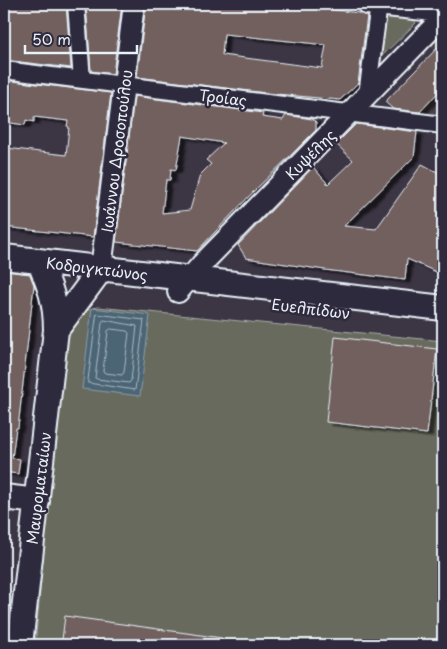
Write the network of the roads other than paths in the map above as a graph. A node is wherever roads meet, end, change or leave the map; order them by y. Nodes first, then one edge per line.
1 (76, 4) edge
2 (134, 4) edge
3 (375, 4) edge
4 (443, 12) edge
5 (443, 17) edge
6 (4, 70) edge
7 (82, 80) junction
8 (124, 85) junction
9 (367, 95) junction
10 (350, 113) junction
11 (443, 124) edge
12 (4, 257) edge
13 (38, 261) junction
14 (96, 275) junction
15 (184, 285) junction
16 (443, 308) edge
17 (443, 324) edge
18 (56, 330) junction
19 (4, 498) edge
20 (36, 501) junction
21 (20, 645) edge

1 - 7 street
2 - 8 street, Ιωάννου Δροσοπούλου
3 - 4 street
3 - 9 street
5 - 9 street, Κυψέλης
6 - 7 street, Τροίας
7 - 8 street, Τροίας
8 - 10 street, Τροίας
8 - 14 street, Ιωάννου Δροσοπούλου
9 - 10 street, Κυψέλης
10 - 11 street, Τροίας
10 - 15 street, Κυψέλης
12 - 13 main road, Κοδριγκτώνος
13 - 14 main road, Κοδριγκτώνος
13 - 18 main road, Μαυροματαίων
14 - 15 main road, Κοδριγκτώνος
14 - 18 main road
15 - 16 main road, Ευελπίδων
15 - 17 main road, Ευελπίδων
18 - 20 main road, Μαυροματαίων
19 - 20 main road
20 - 21 main road, Μαυροματαίων

